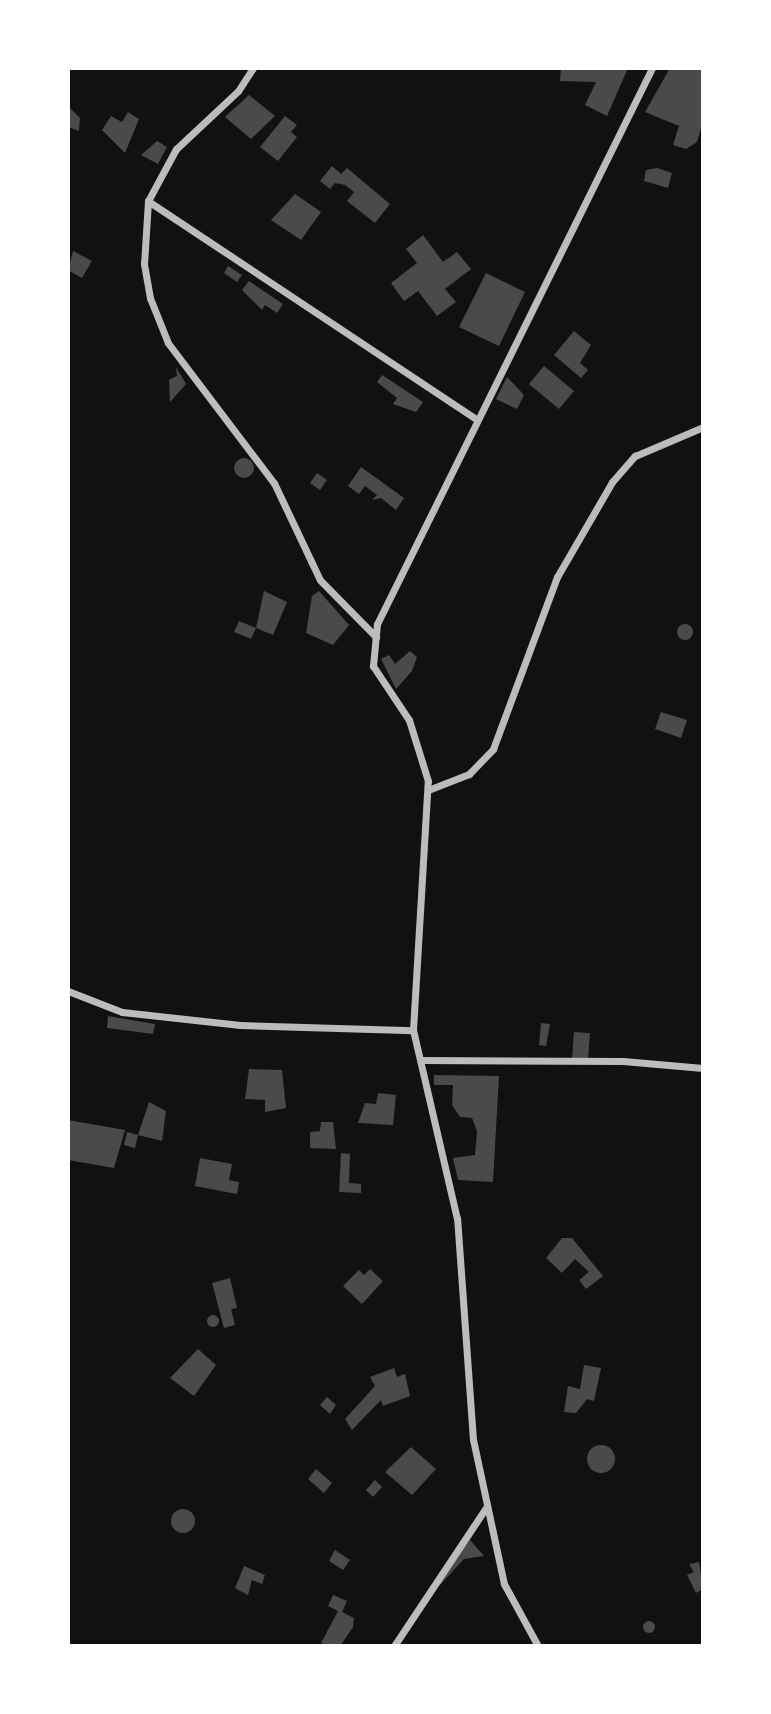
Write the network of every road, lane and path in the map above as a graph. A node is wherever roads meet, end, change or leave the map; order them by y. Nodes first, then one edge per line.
1 (253, 68) edge
2 (652, 68) edge
3 (148, 201) junction
4 (477, 420) junction
5 (703, 427) edge
6 (376, 637) junction
7 (428, 790) junction
8 (68, 991) edge
9 (413, 1030) junction
10 (422, 1060) junction
11 (703, 1068) edge
12 (487, 1506) junction
13 (394, 1646) edge
14 (538, 1646) edge

1 - 3 street
2 - 4 street
3 - 4 street
3 - 6 street
4 - 6 street
5 - 7 street
6 - 7 street
7 - 9 street
8 - 9 street
9 - 10 street
10 - 11 street
10 - 12 street
12 - 13 street
12 - 14 street

